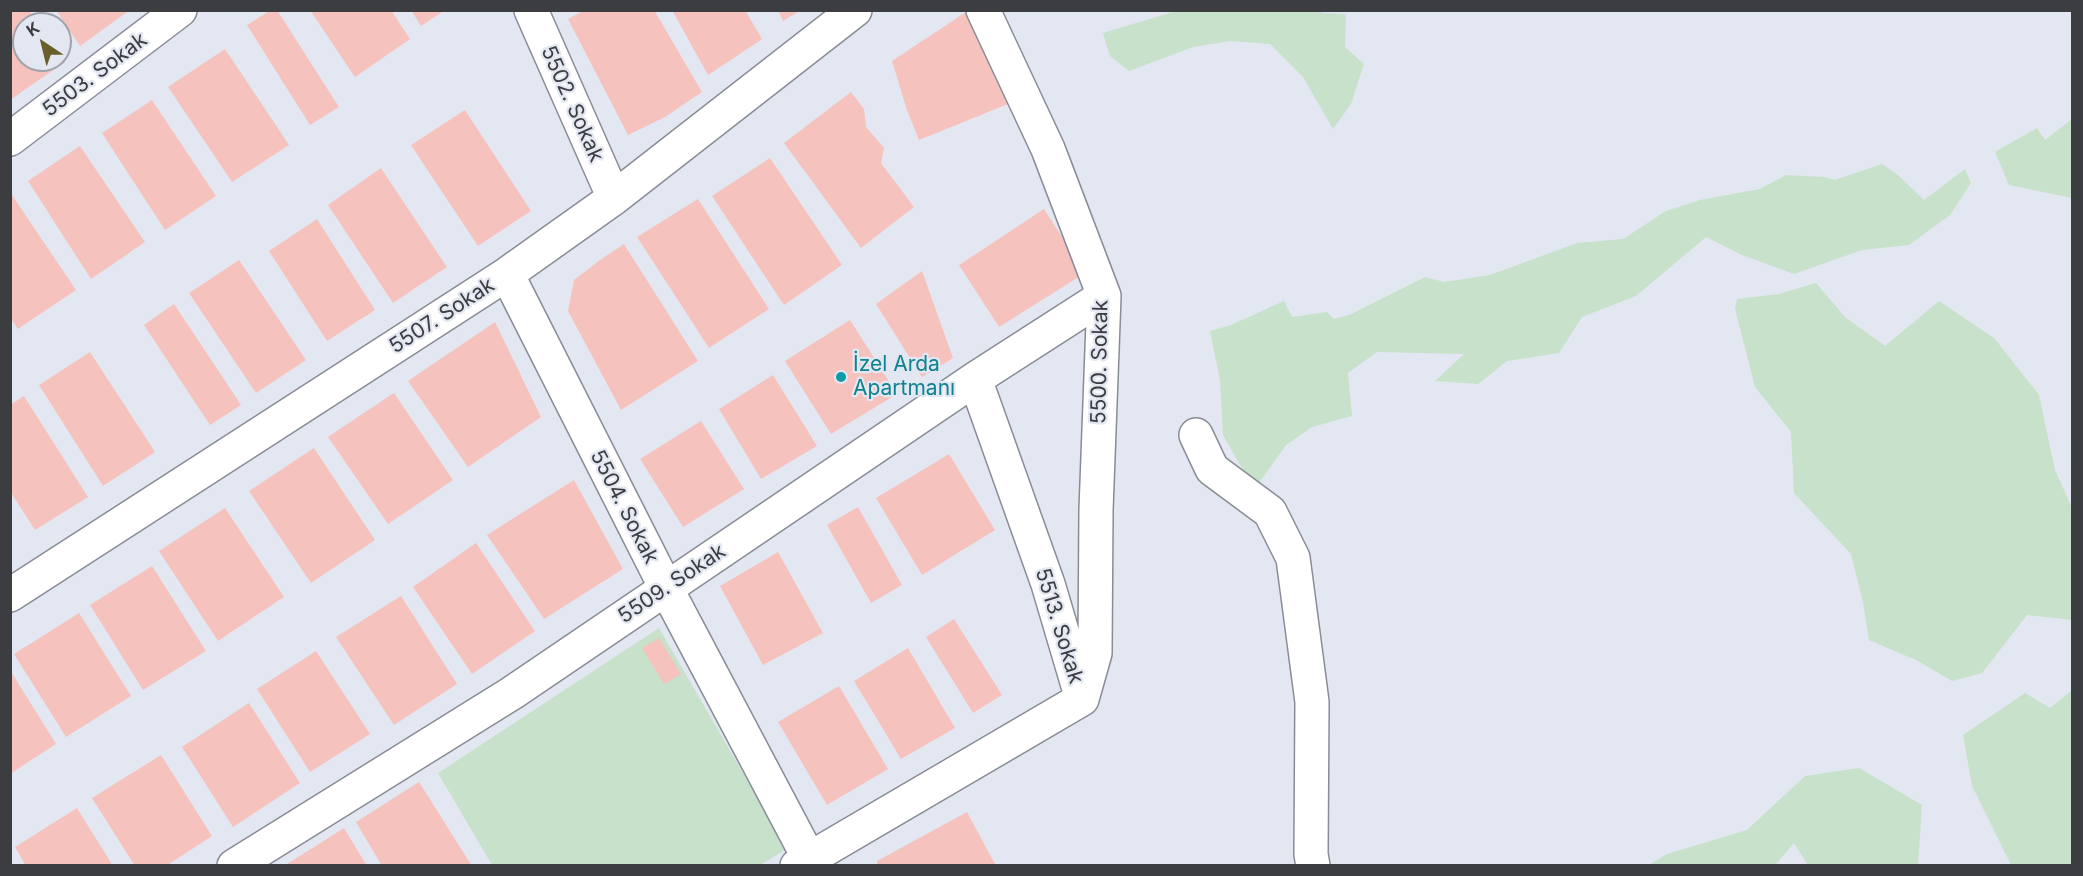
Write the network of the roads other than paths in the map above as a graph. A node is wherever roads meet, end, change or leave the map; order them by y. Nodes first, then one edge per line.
1 (180, 10) edge
2 (531, 10) edge
3 (855, 10) edge
4 (983, 10) edge
5 (10, 139) edge
6 (614, 198) junction
7 (507, 274) junction
8 (1104, 296) junction
9 (975, 379) junction
10 (1196, 435) dead end
11 (666, 588) junction
12 (10, 595) edge
13 (1082, 699) junction
14 (807, 863) edge
15 (234, 866) edge
16 (1313, 866) edge

1 - 5 street, 5503. Sokak
2 - 6 street, 5502. Sokak
3 - 6 street, 5507. Sokak
4 - 8 street, 5500. Sokak
6 - 7 street, 5507. Sokak
7 - 11 street, 5504. Sokak
7 - 12 street, 5507. Sokak
8 - 9 street, 5509. Sokak
8 - 13 street, 5500. Sokak
9 - 11 street, 5509. Sokak
9 - 13 street, 5513. Sokak
10 - 16 street
11 - 14 street, 5504. Sokak
11 - 15 street, 5509. Sokak
13 - 14 street, 5513. Sokak

